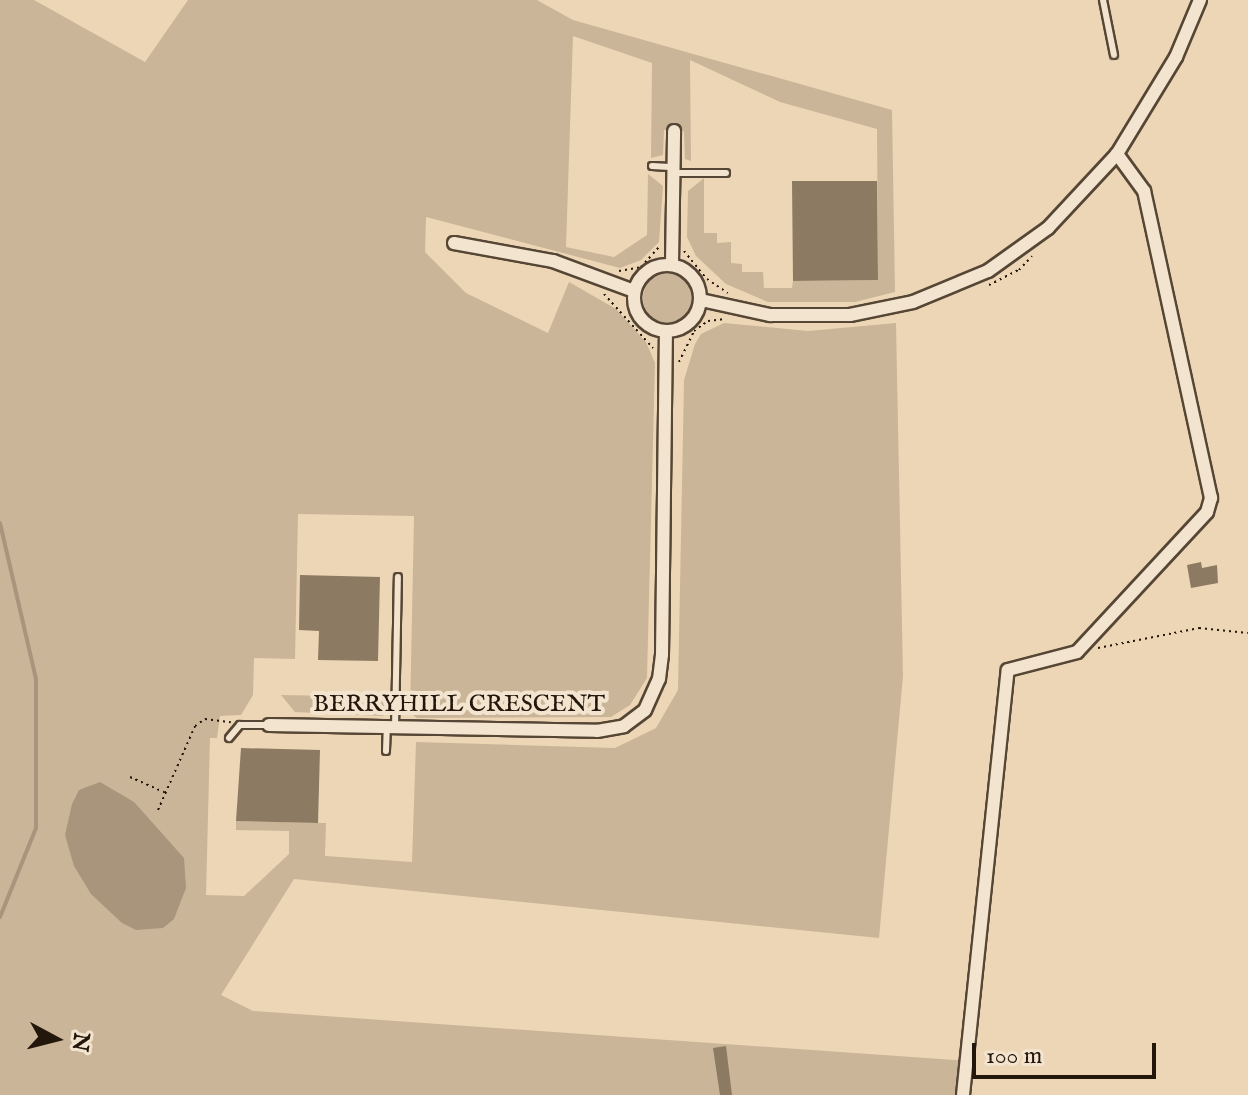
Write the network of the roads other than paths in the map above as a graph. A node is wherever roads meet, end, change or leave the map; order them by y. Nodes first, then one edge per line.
1 (1103, 0) edge
2 (1200, 0) edge
3 (1114, 55) dead end
4 (674, 131) dead end
5 (1117, 154) junction
6 (652, 166) dead end
7 (674, 170) junction
8 (726, 173) dead end
9 (454, 243) dead end
10 (672, 264) junction
11 (634, 291) junction
12 (701, 300) junction
13 (666, 331) junction
14 (398, 577) dead end
15 (269, 725) joint
16 (391, 728) junction
17 (229, 738) dead end
18 (386, 751) dead end
19 (963, 1095) edge

1 - 3 lane
2 - 5 street
4 - 7 street
5 - 12 street
5 - 19 street
6 - 7 lane
7 - 8 lane
7 - 10 street
9 - 11 street
10 - 11 street
10 - 12 street
11 - 13 street
12 - 13 street
13 - 16 street, BERRYHILL CRESCENT
14 - 16 lane
15 - 16 street, BERRYHILL CRESCENT
15 - 17 lane
16 - 18 lane

